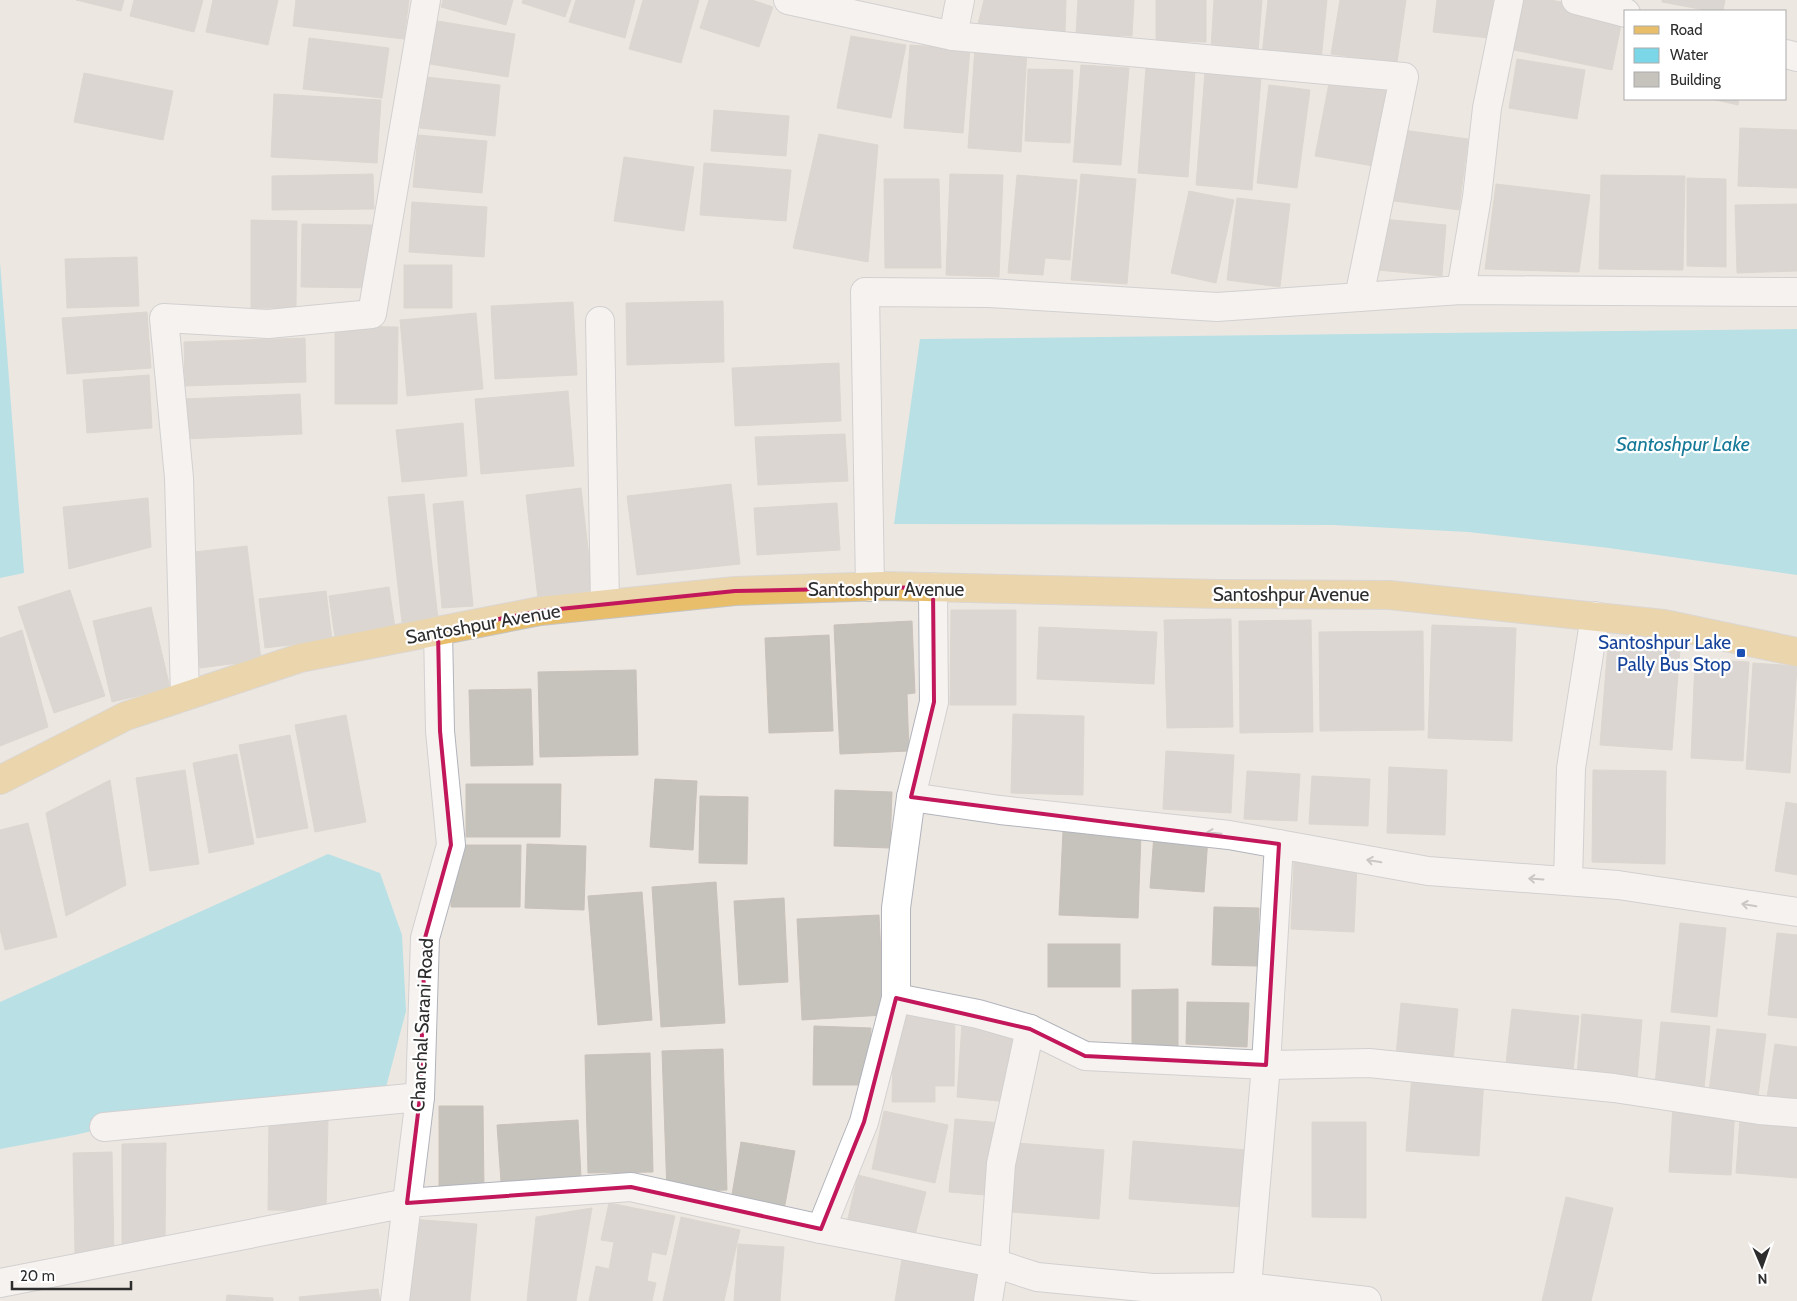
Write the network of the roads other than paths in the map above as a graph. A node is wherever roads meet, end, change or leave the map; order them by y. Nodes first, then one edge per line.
1 (426, 0) edge
2 (788, 0) edge
3 (960, 0) edge
4 (1509, 0) edge
5 (1576, 0) edge
6 (1624, 12) edge
7 (953, 36) junction
8 (1461, 290) junction
9 (1797, 292) edge
10 (1359, 297) junction
11 (600, 321) dead end
12 (870, 587) junction
13 (933, 587) junction
14 (605, 604) junction
15 (1595, 616) junction
16 (438, 631) junction
17 (1797, 652) edge
18 (185, 696) junction
19 (0, 780) edge
20 (911, 797) junction
21 (1279, 844) junction
22 (1568, 882) junction
23 (1797, 912) edge
24 (896, 998) junction
25 (1030, 1029) junction
26 (1266, 1065) junction
27 (420, 1097) junction
28 (1797, 1113) edge
29 (104, 1127) dead end
30 (407, 1203) junction
31 (821, 1229) junction
32 (994, 1263) junction
33 (0, 1283) edge
34 (1247, 1287) junction
35 (394, 1301) edge
36 (988, 1301) edge
37 (1367, 1301) edge

1 - 18 street
2 - 7 street
3 - 7 street
4 - 8 street
5 - 6 street
7 - 10 street
8 - 9 street
8 - 10 street
10 - 12 street
11 - 14 street
12 - 13 main road, Santoshpur Avenue
12 - 14 main road, Santoshpur Avenue
13 - 15 main road, Santoshpur Avenue
13 - 20 street
14 - 16 main road, Santoshpur Avenue
15 - 17 main road, Santoshpur Avenue
15 - 22 street
16 - 18 main road, Santoshpur Avenue
16 - 27 street, Chanchal Sarani Road
18 - 19 main road, Santoshpur Avenue
21 -> 20 street
20 - 24 street
22 -> 21 street
21 - 26 street
23 -> 22 street
24 - 25 street
24 - 31 street
25 - 26 street
25 - 32 street
26 - 28 street
26 - 34 street
27 - 29 street
27 - 30 street, Chanchal Sarani Road
30 - 31 street
30 - 33 street
30 - 35 street, Chanchal Sarani Road
31 - 32 street
32 - 34 street
32 - 36 street
34 - 37 street

